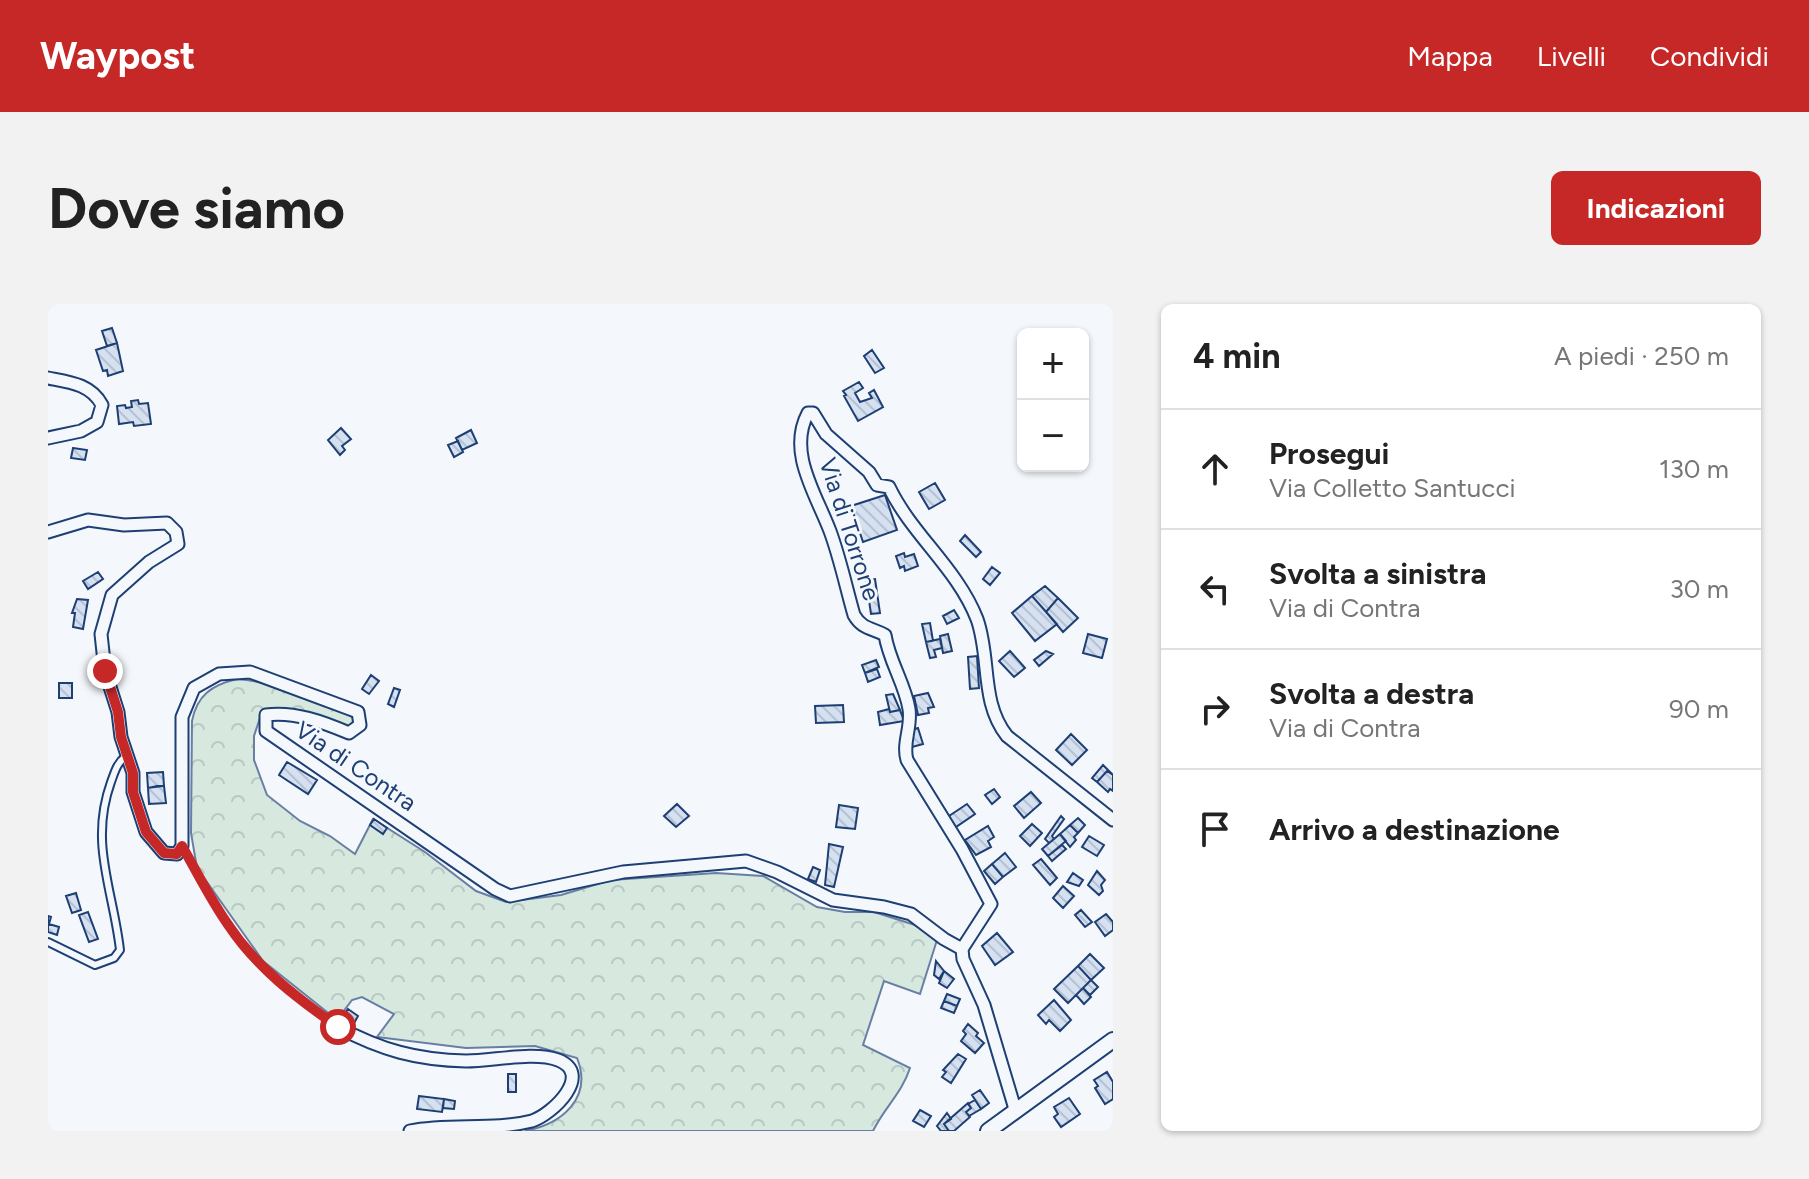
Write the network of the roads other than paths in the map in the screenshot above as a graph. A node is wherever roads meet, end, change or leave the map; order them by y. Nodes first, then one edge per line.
1 (48, 378) edge
2 (48, 438) edge
3 (48, 532) edge
4 (126, 756) junction
5 (1113, 820) edge
6 (48, 942) edge
7 (962, 949) junction
8 (338, 1027) road end
9 (1113, 1040) edge
10 (1015, 1109) junction
11 (410, 1131) edge
12 (988, 1131) edge

1 - 2 street
3 - 4 street
4 - 6 lane
4 - 7 street, Via di Contra
5 - 7 street, Via di Torrone
7 - 10 street
8 - 11 street
9 - 10 street
10 - 12 street

